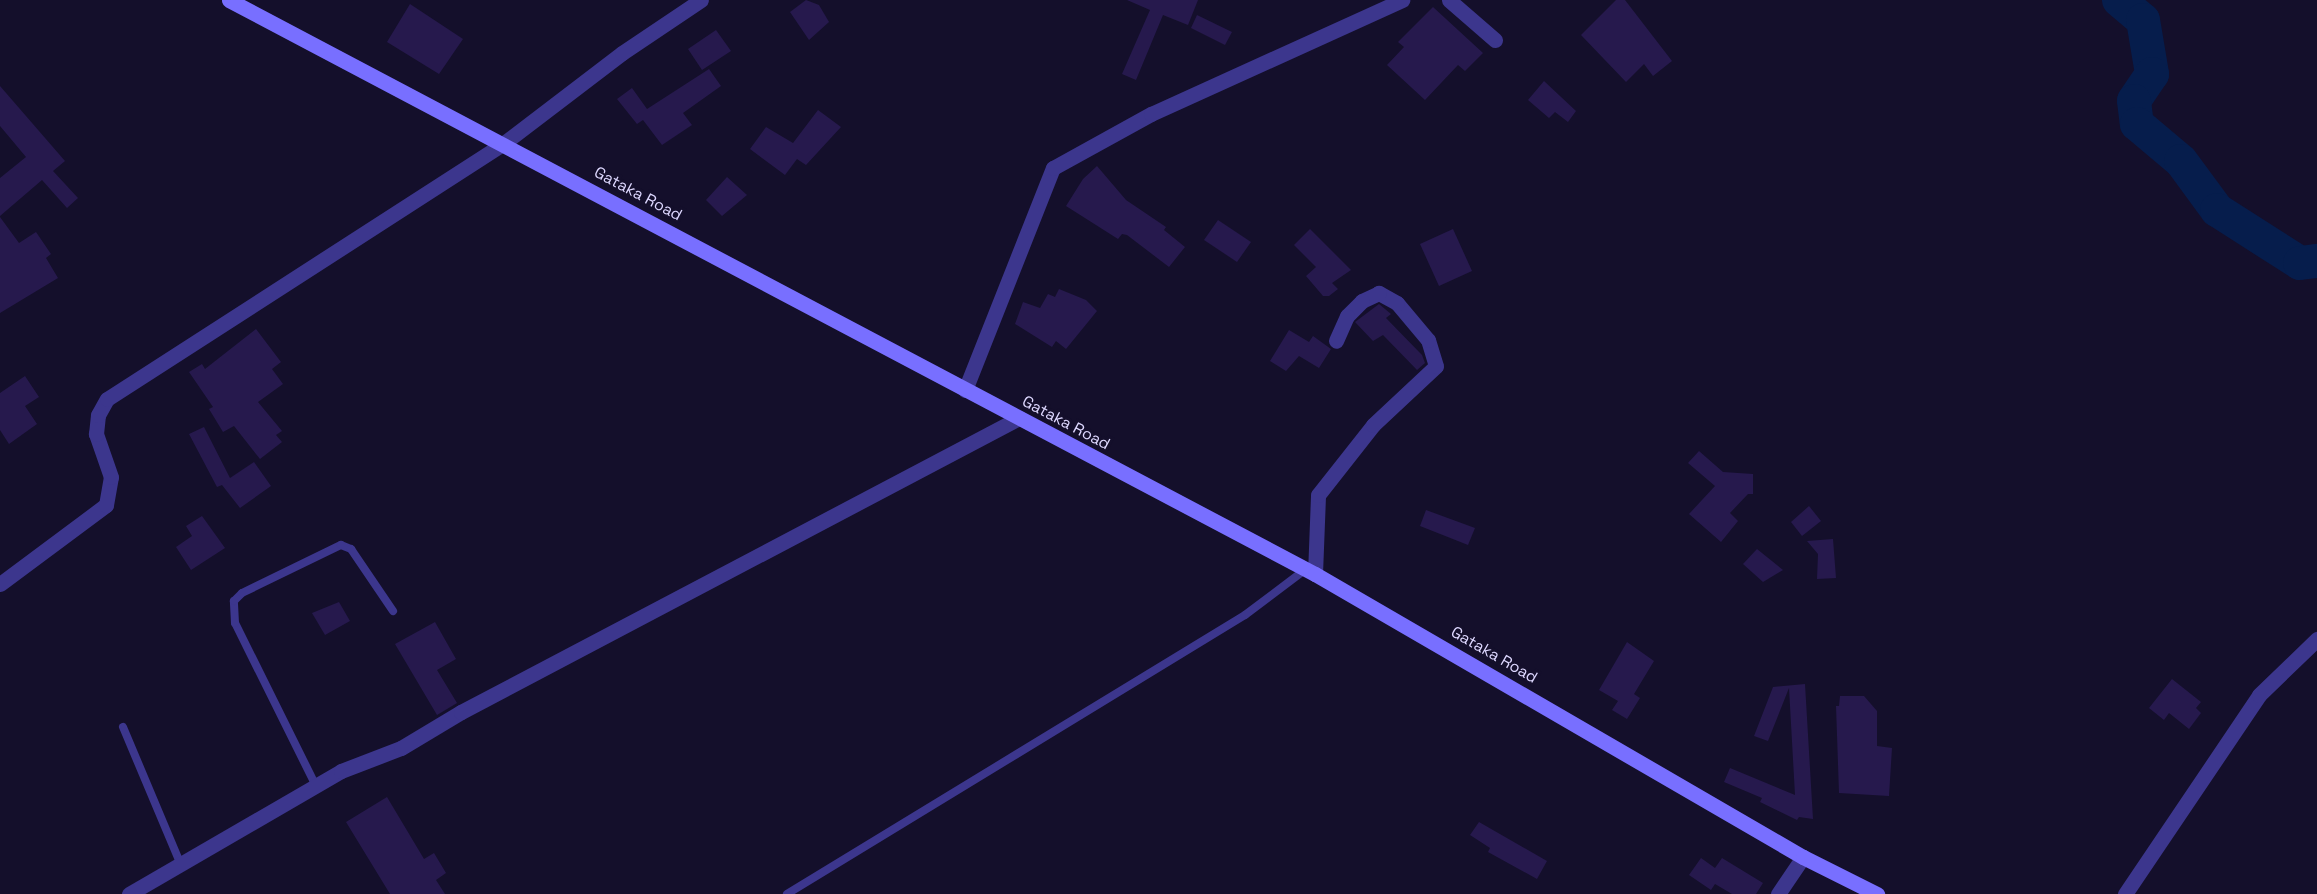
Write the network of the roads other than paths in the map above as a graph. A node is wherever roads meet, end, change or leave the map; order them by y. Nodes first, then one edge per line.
1 (229, 0) edge
2 (701, 0) edge
3 (1402, 0) edge
4 (1449, 0) edge
5 (1495, 40) dead end
6 (504, 143) junction
7 (1336, 341) dead end
8 (964, 390) junction
9 (1019, 418) junction
10 (1310, 572) junction
11 (0, 584) edge
12 (393, 611) dead end
13 (2317, 639) edge
14 (123, 727) dead end
15 (316, 786) junction
16 (1803, 857) junction
17 (181, 865) junction
18 (129, 894) edge
19 (787, 894) edge
20 (1778, 894) edge
21 (1877, 894) edge
22 (2125, 894) edge

1 - 6 street, Gataka Road
2 - 6 street
3 - 8 street
4 - 5 street
6 - 8 street, Gataka Road
6 - 11 street
7 - 10 street
8 - 9 street, Gataka Road
9 - 10 street, Gataka Road
9 - 15 street
10 - 16 street, Gataka Road
10 - 19 lane
12 - 15 lane
13 - 22 street
14 - 17 lane
15 - 17 street
16 - 20 street
16 - 21 street, Gataka Road
17 - 18 street

